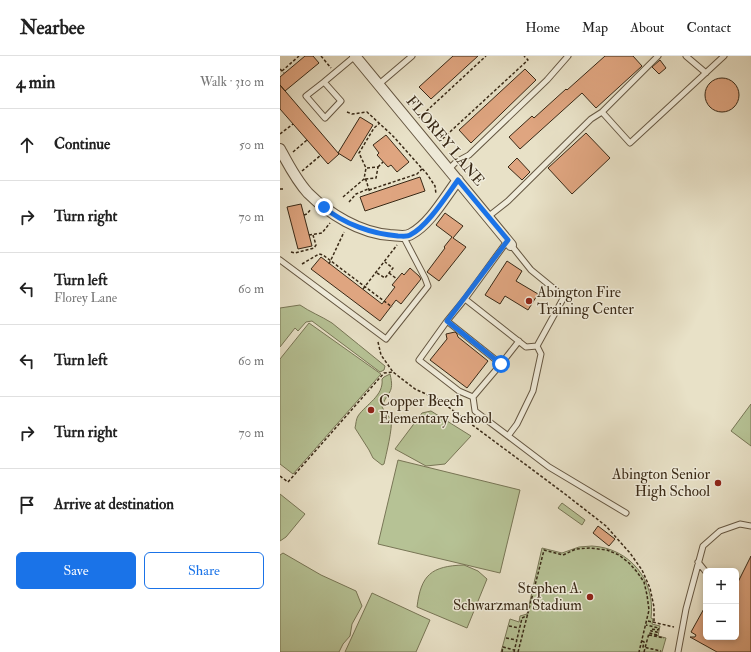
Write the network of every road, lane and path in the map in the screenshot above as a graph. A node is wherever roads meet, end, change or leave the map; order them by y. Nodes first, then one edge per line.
1 (300, 56) edge
2 (321, 56) edge
3 (355, 56) edge
4 (412, 56) edge
5 (486, 56) edge
6 (524, 56) edge
7 (568, 56) edge
8 (658, 56) edge
9 (686, 56) edge
10 (724, 56) edge
11 (281, 70) edge
12 (334, 73) junction
13 (706, 73) junction
14 (284, 74) dead end
15 (324, 82) junction
16 (378, 85) junction
17 (347, 112) dead end
18 (602, 112) junction
19 (419, 118) dead end
20 (293, 124) dead end
21 (380, 124) junction
22 (280, 134) edge
23 (307, 140) dead end
24 (439, 142) dead end
25 (280, 149) edge
26 (291, 153) dead end
27 (321, 155) dead end
28 (383, 162) dead end
29 (378, 167) junction
30 (366, 168) junction
31 (423, 169) junction
32 (449, 169) junction
33 (302, 171) dead end
34 (364, 179) junction
35 (458, 180) junction
36 (389, 183) junction
37 (390, 187) dead end
38 (280, 189) edge
39 (284, 189) dead end
40 (368, 189) junction
41 (370, 194) dead end
42 (436, 196) dead end
43 (342, 197) dead end
44 (349, 202) dead end
45 (312, 207) dead end
46 (304, 215) dead end
47 (489, 216) junction
48 (331, 222) dead end
49 (345, 230) dead end
50 (313, 235) junction
51 (309, 236) dead end
52 (403, 236) junction
53 (510, 243) junction
54 (397, 245) dead end
55 (291, 252) dead end
56 (280, 260) edge
57 (332, 261) junction
58 (385, 262) junction
59 (302, 264) dead end
60 (330, 264) dead end
61 (377, 272) junction
62 (388, 273) junction
63 (349, 274) junction
64 (346, 277) dead end
65 (397, 279) dead end
66 (366, 287) junction
67 (363, 289) dead end
68 (382, 299) junction
69 (465, 299) junction
70 (380, 302) dead end
71 (392, 307) dead end
72 (447, 321) junction
73 (375, 331) junction
74 (519, 341) junction
75 (537, 346) junction
76 (501, 364) junction
77 (393, 372) junction
78 (473, 398) junction
79 (508, 436) junction
80 (280, 476) edge
81 (626, 513) dead end
82 (751, 526) edge
83 (698, 562) junction
84 (703, 568) edge
85 (528, 615) junction
86 (647, 621) junction
87 (654, 622) junction
88 (646, 625) junction
89 (509, 626) dead end
90 (674, 627) dead end
91 (520, 628) junction
92 (649, 635) junction
93 (506, 638) dead end
94 (664, 638) dead end
95 (517, 640) junction
96 (642, 642) junction
97 (646, 648) junction
98 (514, 651) edge
99 (661, 651) edge
100 (502, 652) edge
101 (518, 652) edge
102 (641, 652) edge
103 (678, 652) edge

1 - 11 path
2 - 12 path
3 - 12 lane
3 - 16 street, FLOREY LANE
4 - 16 lane
5 - 19 path
6 - 24 path
7 - 32 lane
8 - 18 lane
9 - 13 lane
10 - 13 lane
11 - 14 path
12 - 15 lane
13 - 18 lane
15 - 15 lane
16 - 32 street, FLOREY LANE
17 - 21 path
18 - 47 lane
20 - 22 path
21 - 30 path
21 - 31 path
23 - 26 path
25 - 52 street
27 - 33 path
28 - 29 path
29 - 30 path
29 - 34 path
30 - 34 path
31 - 36 path
31 - 42 path
32 - 35 street, FLOREY LANE
34 - 40 path
34 - 43 path
35 - 47 street, FLOREY LANE
35 - 52 street
36 - 37 path
36 - 40 path
38 - 39 path
40 - 41 path
40 - 44 path
45 - 46 path
47 - 53 street, FLOREY LANE
48 - 50 path
49 - 57 path
50 - 51 path
50 - 55 path
52 - 73 lane
53 - 69 lane
53 - 75 lane
54 - 58 path
56 - 73 lane
57 - 59 path
57 - 60 path
57 - 63 path
58 - 61 path
58 - 62 path
61 - 62 path
61 - 66 path
62 - 65 path
63 - 64 path
63 - 66 path
66 - 67 path
66 - 68 path
68 - 70 path
68 - 71 path
69 - 72 lane
69 - 74 lane
72 - 76 lane
72 - 78 lane
73 - 77 path
74 - 75 lane
74 - 76 lane
75 - 79 lane
76 - 78 lane
77 - 80 path
77 - 87 path
78 - 79 lane
79 - 81 lane
82 - 83 lane
83 - 84 lane
83 - 103 lane
85 - 86 path
85 - 91 path
85 - 101 path
86 - 87 path
86 - 88 path
87 - 90 path
88 - 92 path
88 - 96 path
89 - 91 path
91 - 95 path
92 - 94 path
92 - 97 path
93 - 95 path
95 - 98 path
96 - 97 path
96 - 102 path
97 - 99 path
97 - 102 path
98 - 100 path

